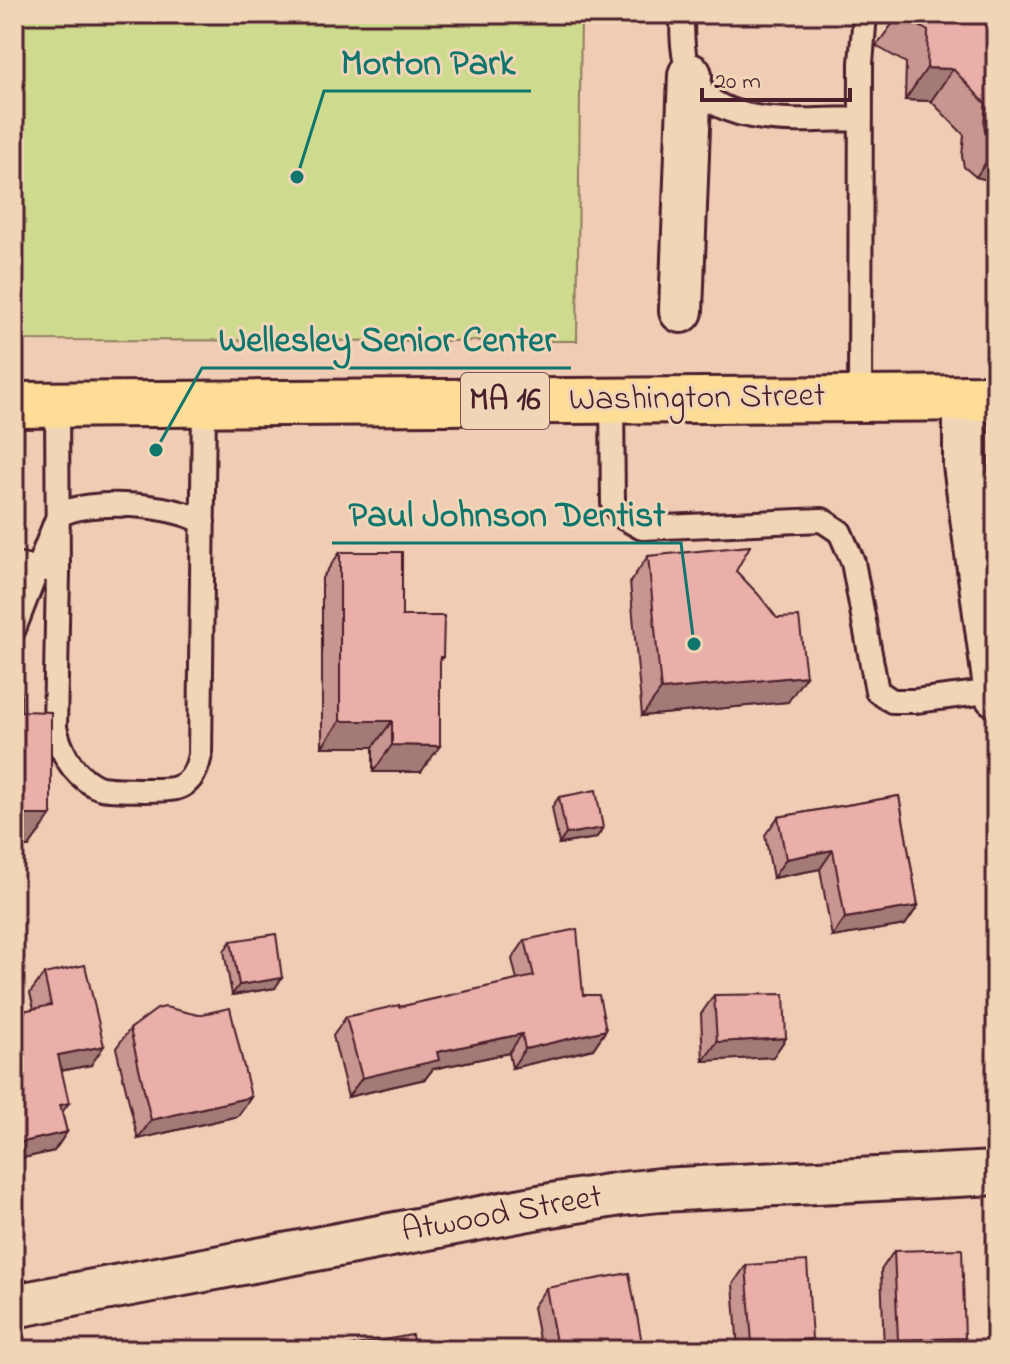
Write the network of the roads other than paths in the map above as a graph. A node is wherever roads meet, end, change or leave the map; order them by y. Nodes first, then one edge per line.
1 (682, 14) edge
2 (865, 14) edge
3 (690, 75) junction
4 (861, 119) junction
5 (681, 311) dead end
6 (860, 397) junction
7 (981, 398) edge
8 (612, 400) junction
9 (204, 404) junction
10 (14, 405) edge
11 (57, 405) junction
12 (58, 516) junction
13 (203, 522) junction
14 (14, 564) edge
15 (48, 570) junction
16 (14, 629) edge
17 (996, 693) edge
18 (31, 716) edge
19 (59, 745) junction
20 (996, 1173) edge
21 (14, 1306) edge

1 - 3 lane
2 - 4 lane
3 - 4 lane
3 - 5 street
4 - 6 lane
6 - 7 main road, Washington Street / MA 16
6 - 8 main road, Washington Street / MA 16
7 - 17 street
8 - 9 main road, Washington Street / MA 16
8 - 17 lane
9 - 11 main road, Washington Street / MA 16
9 - 13 lane
10 - 11 main road, Washington Street / MA 16
11 - 12 lane
12 - 13 lane
12 - 15 lane
13 - 19 lane
14 - 15 lane
15 - 16 lane
15 - 19 lane
18 - 19 lane
20 - 21 street, Atwood Street

